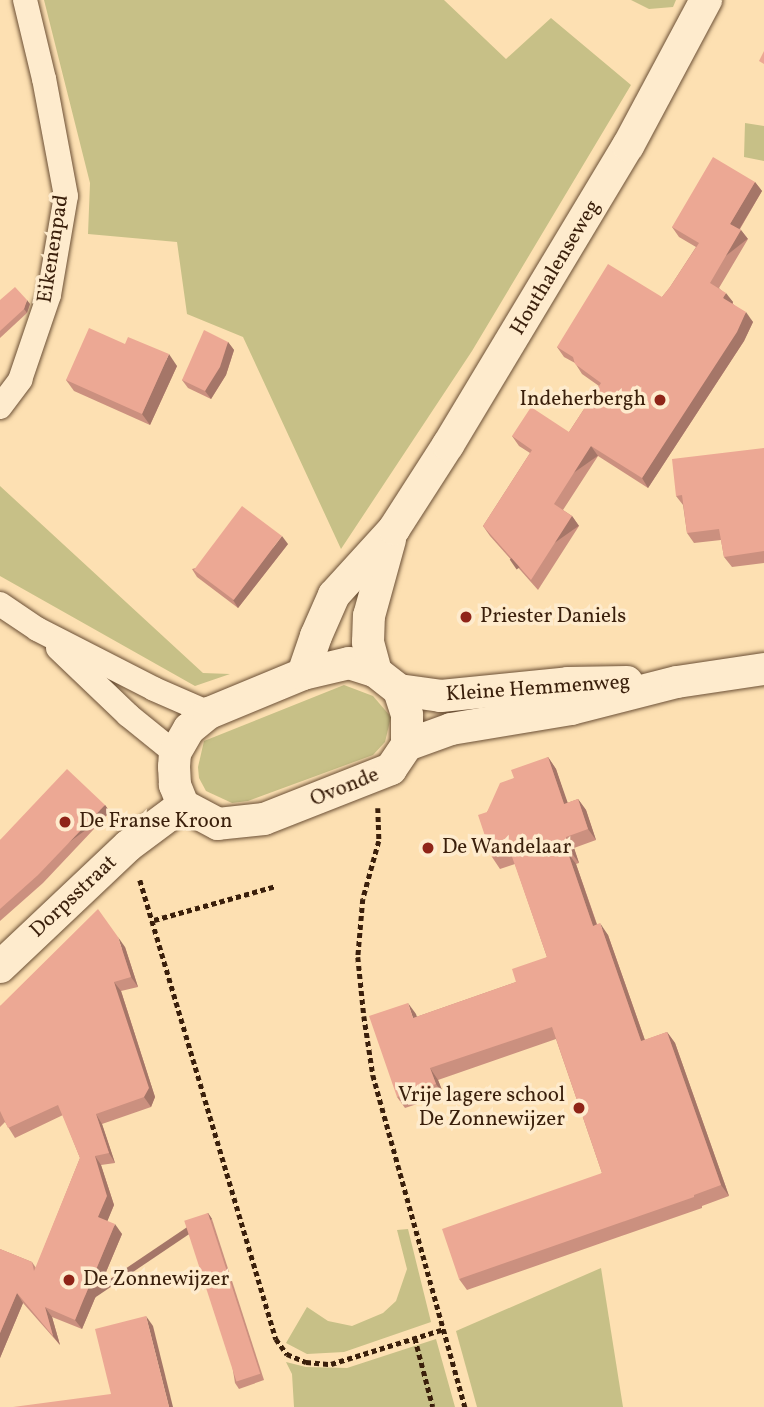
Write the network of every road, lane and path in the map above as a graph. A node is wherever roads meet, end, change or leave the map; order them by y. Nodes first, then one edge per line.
1 (25, 0) edge
2 (706, 0) edge
3 (0, 407) edge
4 (394, 529) junction
5 (0, 604) edge
6 (37, 629) junction
7 (764, 669) edge
8 (303, 674) junction
9 (387, 681) junction
10 (677, 682) junction
11 (209, 713) junction
12 (407, 745) junction
13 (175, 753) junction
14 (369, 780) junction
15 (183, 805) junction
16 (128, 846) junction
17 (276, 886) dead end
18 (154, 920) junction
19 (0, 967) edge
20 (444, 1329) junction
21 (415, 1338) junction
22 (433, 1407) edge
23 (465, 1407) edge

1 - 3 street, Eikenenpad
2 - 4 street, Houthalenseweg
4 - 8 street, Houthalenseweg
4 - 9 street, Houthalenseweg
5 - 6 street
6 - 11 street
6 - 13 street
7 - 10 street, Kleine Hemmenweg
8 - 9 street
8 - 11 street
9 - 10 street, Kleine Hemmenweg
9 - 12 street
10 - 12 street, Kleine Hemmenweg
11 - 13 street
12 - 14 street, Ovonde
13 - 15 street
14 - 15 street, Ovonde
14 - 20 path
15 - 16 street, Dorpsstraat
16 - 18 path
16 - 19 street, Dorpsstraat
17 - 18 path
18 - 21 path
20 - 21 path
20 - 23 path
21 - 22 path

